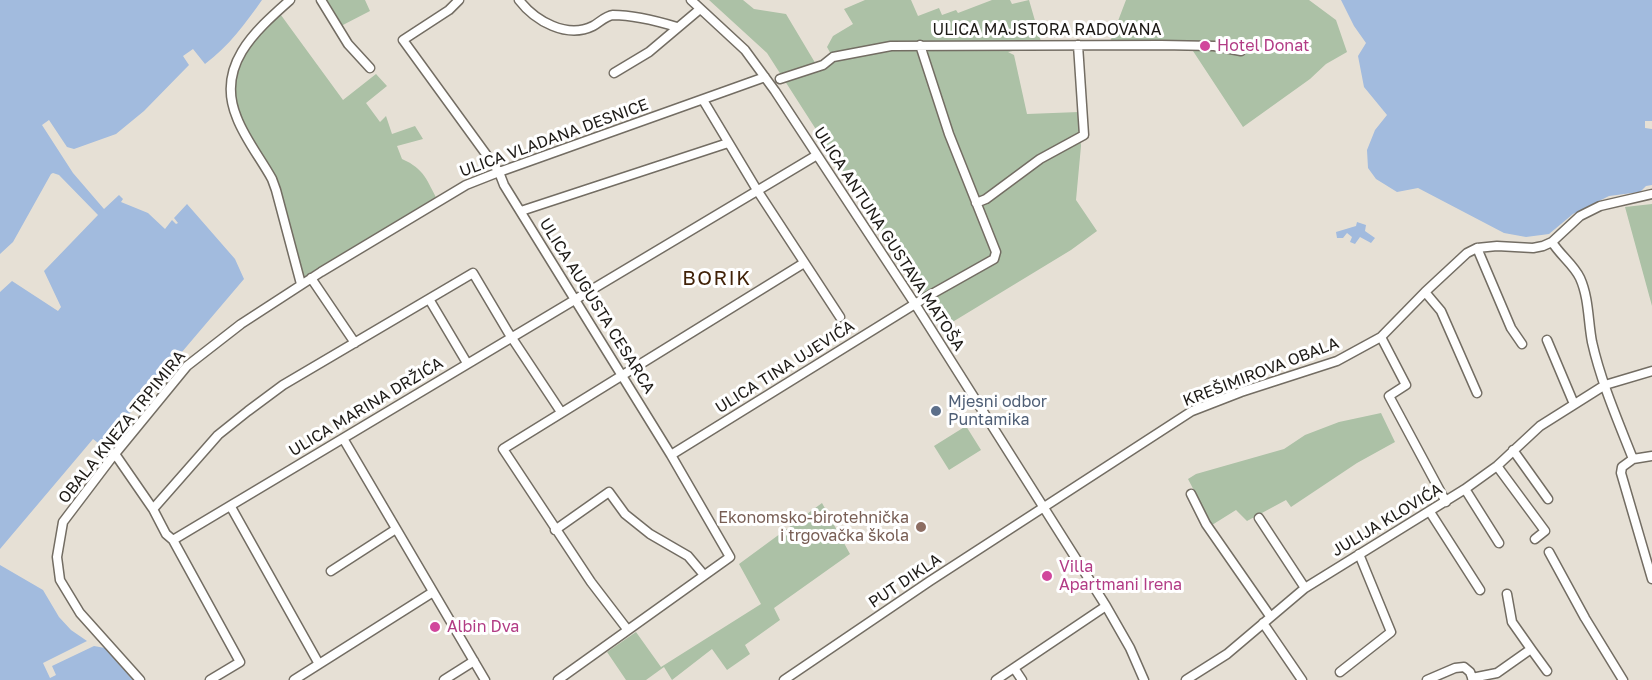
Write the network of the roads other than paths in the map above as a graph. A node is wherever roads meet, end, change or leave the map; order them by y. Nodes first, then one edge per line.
1 (290, 0) edge
2 (321, 0) edge
3 (459, 0) edge
4 (519, 0) edge
5 (691, 0) edge
6 (700, 9) junction
7 (677, 27) junction
8 (920, 45) junction
9 (1078, 45) junction
10 (1241, 51) dead end
11 (370, 68) dead end
12 (614, 74) dead end
13 (765, 77) junction
14 (780, 79) dead end
15 (703, 100) junction
16 (728, 143) junction
17 (817, 155) junction
18 (499, 172) junction
19 (757, 190) junction
20 (1652, 194) edge
21 (976, 203) junction
22 (521, 211) junction
23 (1552, 242) junction
24 (1477, 248) junction
25 (804, 263) junction
26 (311, 278) junction
27 (301, 284) junction
28 (1425, 292) junction
29 (429, 299) junction
30 (575, 300) junction
31 (915, 304) junction
32 (840, 317) dead end
33 (512, 337) junction
34 (1381, 337) junction
35 (1547, 339) dead end
36 (355, 344) junction
37 (1522, 344) dead end
38 (467, 363) junction
39 (1652, 371) edge
40 (621, 375) junction
41 (1605, 385) junction
42 (1478, 393) dead end
43 (1574, 404) junction
44 (561, 412) junction
45 (344, 440) junction
46 (1513, 450) junction
47 (115, 454) junction
48 (671, 455) junction
49 (1652, 456) edge
50 (1633, 459) junction
51 (1497, 466) junction
52 (1465, 489) junction
53 (1191, 495) dead end
54 (1548, 499) dead end
55 (1446, 502) junction
56 (231, 507) junction
57 (1043, 508) junction
58 (153, 509) junction
59 (1430, 512) junction
60 (1259, 518) dead end
61 (396, 529) junction
62 (555, 530) junction
63 (1535, 539) dead end
64 (173, 540) junction
65 (1499, 543) dead end
66 (1550, 552) dead end
67 (1359, 554) junction
68 (331, 571) dead end
69 (704, 575) junction
70 (1652, 579) edge
71 (1305, 588) junction
72 (1480, 590) dead end
73 (433, 592) junction
74 (1508, 594) dead end
75 (1106, 606) junction
76 (1270, 616) junction
77 (1263, 623) junction
78 (627, 629) junction
79 (1531, 649) junction
80 (474, 661) junction
81 (319, 664) junction
82 (1014, 668) junction
83 (1547, 671) dead end
84 (1340, 672) dead end
85 (1142, 679) edge
86 (1472, 679) edge
87 (140, 680) edge
88 (210, 680) edge
89 (294, 680) edge
90 (444, 680) edge
91 (485, 680) edge
92 (558, 680) edge
93 (784, 680) edge
94 (996, 680) edge
95 (1022, 680) edge
96 (1186, 680) edge
97 (1302, 680) edge
98 (1427, 680) edge
99 (1623, 680) edge

1 - 27 street
2 - 11 street
3 - 18 street, ULICA AUGUSTA CESARCA
4 - 7 street
5 - 6 street, ULICA ANTUNA GUSTAVA MATOŠA
6 - 7 street
6 - 13 street, ULICA ANTUNA GUSTAVA MATOŠA
7 - 12 street
8 - 9 street, ULICA MAJSTORA RADOVANA
8 - 14 street
8 - 21 street, ULICA MAJSTORA RADOVANA
9 - 10 street, ULICA MAJSTORA RADOVANA
9 - 21 street
13 - 15 street, ULICA VLADANA DESNICE
13 - 17 street, ULICA ANTUNA GUSTAVA MATOŠA
15 - 16 street
15 - 18 street, ULICA VLADANA DESNICE
16 - 19 street
16 - 22 street
17 - 19 street, ULICA MARINA DRŽIĆA
17 - 31 street, ULICA ANTUNA GUSTAVA MATOŠA
18 - 22 street, ULICA AUGUSTA CESARCA
18 - 26 street, ULICA VLADANA DESNICE
19 - 25 street
19 - 30 street, ULICA MARINA DRŽIĆA
20 - 23 street
21 - 31 street, ULICA MAJSTORA RADOVANA
22 - 30 street, ULICA AUGUSTA CESARCA
23 - 24 street
23 - 41 street
24 - 28 street, KREŠIMIROVA OBALA
24 - 37 street
25 - 32 street
25 - 40 street
26 - 27 street, ULICA VLADANA DESNICE
26 - 36 street
27 - 47 street, OBALA KNEZA TRPIMIRA
28 - 34 street, KREŠIMIROVA OBALA
28 - 42 street
29 - 33 street
29 - 36 street
29 - 38 street
30 - 33 street, ULICA MARINA DRŽIĆA
30 - 40 street, ULICA AUGUSTA CESARCA
31 - 48 street, ULICA TINA UJEVIĆA
31 - 57 street, ULICA ANTUNA GUSTAVA MATOŠA
33 - 38 street, ULICA MARINA DRŽIĆA
33 - 44 street
34 - 55 street
34 - 57 street, KREŠIMIROVA OBALA
35 - 43 street
36 - 58 street
38 - 45 street, ULICA MARINA DRŽIĆA
39 - 41 street, JULIJA KLOVIĆA
40 - 44 street
40 - 48 street, ULICA AUGUSTA CESARCA
41 - 43 street, JULIJA KLOVIĆA
41 - 50 street
43 - 46 street, JULIJA KLOVIĆA
44 - 62 street
45 - 56 street, ULICA MARINA DRŽIĆA
45 - 61 street
46 - 51 street, JULIJA KLOVIĆA
46 - 54 street
47 - 58 street
47 - 87 street, OBALA KNEZA TRPIMIRA
48 - 69 street, ULICA AUGUSTA CESARCA
49 - 50 street
50 - 70 street
51 - 52 street, JULIJA KLOVIĆA
51 - 63 street
52 - 55 street, JULIJA KLOVIĆA
52 - 65 street
53 - 76 street
55 - 59 street, JULIJA KLOVIĆA
56 - 64 street, ULICA MARINA DRŽIĆA
56 - 81 street
57 - 75 street, ULICA ANTUNA GUSTAVA MATOŠA
57 - 93 street, PUT DIKLA
58 - 64 street
59 - 67 street, JULIJA KLOVIĆA
59 - 72 street
60 - 71 street
61 - 68 street
61 - 73 street
62 - 69 street
62 - 78 street
64 - 88 street
66 - 99 street
67 - 71 street, JULIJA KLOVIĆA
67 - 84 street
69 - 78 street
71 - 76 street, JULIJA KLOVIĆA
73 - 80 street
73 - 81 street
74 - 79 street
75 - 82 street
75 - 85 street, ULICA ANTUNA GUSTAVA MATOŠA
76 - 77 street, JULIJA KLOVIĆA
77 - 96 street, JULIJA KLOVIĆA
77 - 97 street
78 - 92 street
79 - 83 street
79 - 86 street
80 - 90 street
80 - 91 street
81 - 89 street
82 - 94 street
82 - 95 street
86 - 98 street

